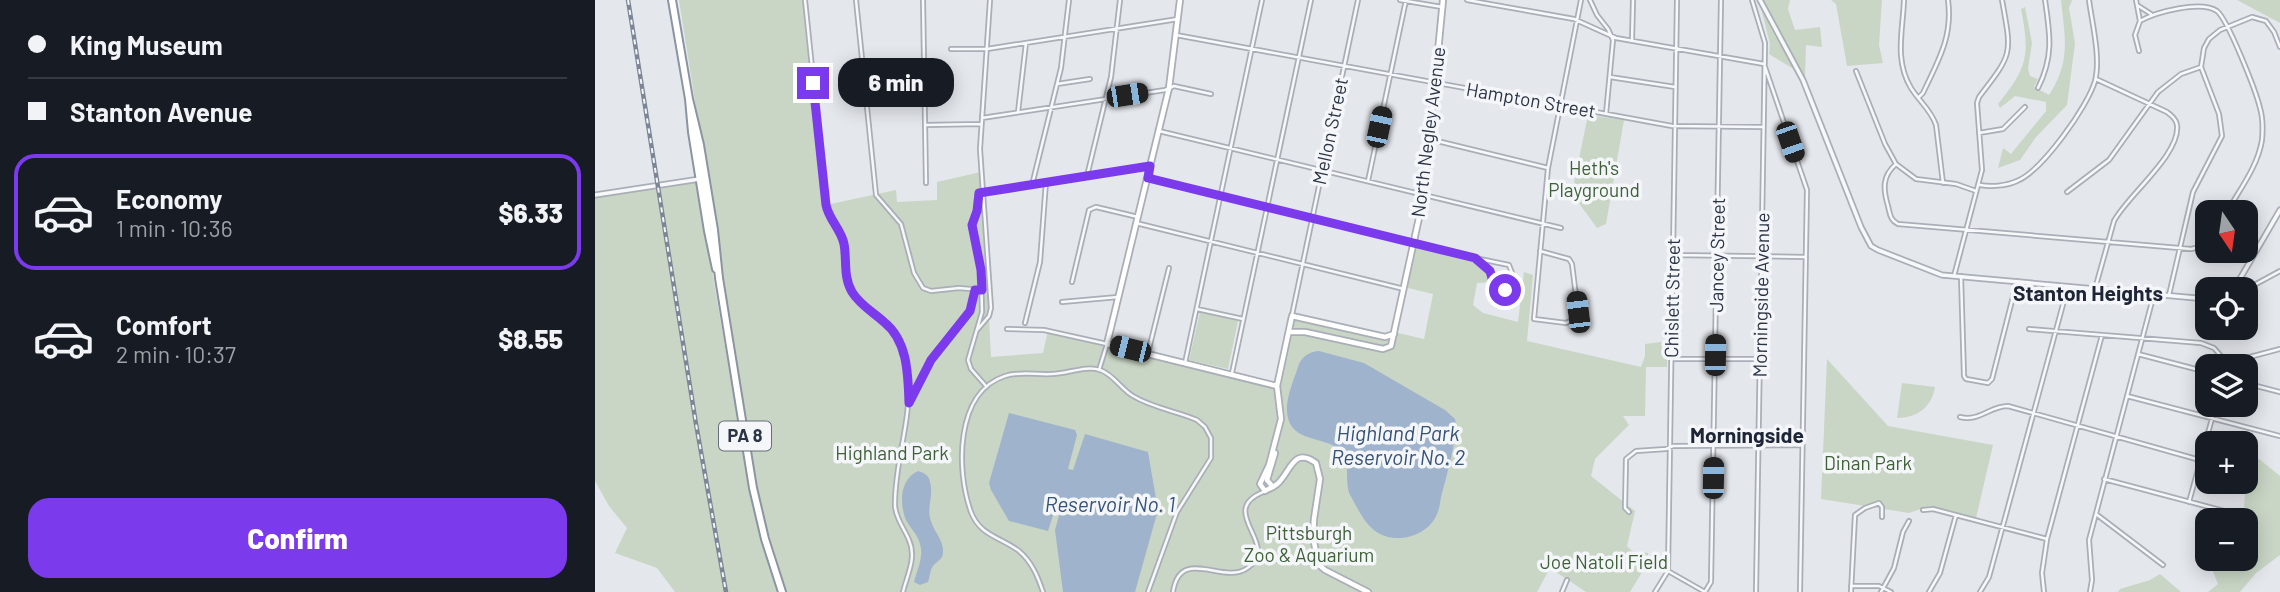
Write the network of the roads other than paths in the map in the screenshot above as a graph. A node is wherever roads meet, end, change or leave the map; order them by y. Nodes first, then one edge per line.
1 (805, 0) edge
2 (856, 0) edge
3 (923, 0) edge
4 (990, 0) edge
5 (1069, 0) edge
6 (1119, 0) edge
7 (1180, 0) edge
8 (1262, 0) edge
9 (1311, 0) edge
10 (1358, 0) edge
11 (1400, 0) edge
12 (1443, 0) edge
13 (1467, 0) edge
14 (1581, 0) edge
15 (1590, 0) edge
16 (1633, 0) edge
17 (1677, 0) edge
18 (1721, 0) edge
19 (1752, 0) edge
20 (1759, 0) edge
21 (1904, 0) edge
22 (1948, 0) edge
23 (2002, 0) edge
24 (2045, 0) edge
25 (2089, 0) edge
26 (673, 1) edge
27 (1406, 1) edge
28 (2136, 2) edge
29 (1442, 7) junction
30 (2151, 14) junction
31 (1178, 19) junction
32 (1577, 20) junction
33 (2140, 21) junction
34 (2228, 27) junction
35 (1117, 29) junction
36 (1176, 35) junction
37 (1611, 36) junction
38 (1065, 37) junction
39 (1632, 41) junction
40 (1026, 43) junction
41 (2280, 47) edge
42 (951, 49) dead end
43 (987, 49) junction
44 (1252, 49) junction
45 (1676, 49) junction
46 (2139, 51) dead end
47 (1299, 57) junction
48 (1720, 57) junction
49 (1764, 64) junction
50 (1344, 65) junction
51 (2201, 67) junction
52 (1856, 71) dead end
53 (1391, 74) junction
54 (1610, 77) junction
55 (1090, 79) dead end
56 (2096, 79) junction
57 (1435, 82) junction
58 (1057, 84) junction
59 (1675, 87) junction
60 (1169, 88) junction
61 (2038, 88) dead end
62 (1211, 94) dead end
63 (1919, 97) junction
64 (1106, 99) junction
65 (2150, 104) junction
66 (1560, 106) junction
67 (1051, 107) junction
68 (2025, 107) dead end
69 (1018, 112) junction
70 (1606, 114) junction
71 (982, 118) junction
72 (981, 124) junction
73 (925, 125) junction
74 (1675, 125) junction
75 (1719, 126) junction
76 (1763, 127) junction
77 (1159, 131) junction
78 (1979, 133) junction
79 (1429, 139) junction
80 (1231, 148) junction
81 (1277, 159) junction
82 (1896, 164) junction
83 (1150, 166) junction
84 (1548, 168) junction
85 (1322, 170) junction
86 (1087, 176) junction
87 (702, 178) junction
88 (1148, 178) junction
89 (1368, 181) junction
90 (926, 183) dead end
91 (1046, 183) junction
92 (1943, 183) junction
93 (1032, 185) junction
94 (1979, 185) junction
95 (1976, 191) junction
96 (984, 192) junction
97 (2067, 192) dead end
98 (595, 195) edge
99 (1424, 195) junction
100 (1221, 196) junction
101 (2234, 200) edge
102 (1267, 207) junction
103 (2280, 210) edge
104 (1138, 217) junction
105 (1312, 218) junction
106 (1136, 223) junction
107 (1543, 224) junction
108 (1561, 228) dead end
109 (1967, 230) junction
110 (1211, 242) junction
111 (1414, 242) junction
112 (2108, 243) junction
113 (2180, 248) junction
114 (2195, 249) edge
115 (1540, 251) junction
116 (1257, 253) junction
117 (1673, 255) junction
118 (1717, 256) junction
119 (1761, 257) junction
120 (1806, 257) junction
121 (1475, 258) junction
122 (1492, 261) junction
123 (1303, 264) junction
124 (1170, 268) dead end
125 (1488, 268) junction
126 (2280, 271) edge
127 (1954, 276) junction
128 (1961, 276) junction
129 (2241, 277) edge
130 (2017, 281) junction
131 (1072, 282) dead end
132 (2258, 283) edge
133 (2068, 286) junction
134 (1404, 289) junction
135 (2095, 289) junction
136 (975, 290) junction
137 (982, 290) junction
138 (2154, 294) junction
139 (2169, 296) junction
140 (1118, 297) junction
141 (2195, 298) edge
142 (1062, 302) dead end
143 (1197, 309) junction
144 (1292, 316) junction
145 (1243, 319) junction
146 (1025, 323) dead end
147 (978, 329) junction
148 (1007, 329) dead end
149 (2029, 329) dead end
150 (2056, 331) junction
151 (1289, 332) junction
152 (1394, 334) junction
153 (2102, 335) junction
154 (2142, 338) junction
155 (1107, 344) junction
156 (2280, 349) edge
157 (1148, 354) junction
158 (2138, 354) junction
159 (2218, 354) edge
160 (2258, 355) edge
161 (1715, 358) junction
162 (1671, 359) junction
163 (1760, 359) junction
164 (1185, 363) junction
165 (1099, 370) junction
166 (2195, 370) edge
167 (1232, 374) junction
168 (986, 386) junction
169 (1277, 386) junction
170 (2258, 386) edge
171 (2280, 392) edge
172 (2127, 396) junction
173 (909, 403) junction
174 (2034, 414) junction
175 (1960, 417) dead end
176 (2212, 419) junction
177 (2078, 425) junction
178 (2209, 431) edge
179 (2116, 436) junction
180 (2280, 436) edge
181 (1276, 440) junction
182 (1759, 445) junction
183 (1803, 445) junction
184 (1714, 446) junction
185 (1670, 448) junction
186 (2195, 458) edge
187 (2104, 479) junction
188 (2195, 481) edge
189 (1273, 487) junction
190 (1265, 491) junction
191 (2189, 502) junction
192 (2212, 508) edge
193 (1923, 510) dead end
194 (1629, 512) dead end
195 (2095, 514) junction
196 (1956, 515) junction
197 (1882, 517) dead end
198 (1909, 521) dead end
199 (2002, 527) junction
200 (2047, 539) junction
201 (2162, 565) dead end
202 (1668, 571) junction
203 (1567, 580) dead end
204 (1851, 586) junction
205 (1883, 587) junction
206 (782, 592) edge
207 (903, 592) edge
208 (1043, 592) edge
209 (1148, 592) edge
210 (1173, 592) edge
211 (1368, 592) edge
212 (1562, 592) edge
213 (1655, 592) edge
214 (1705, 592) edge
215 (1756, 592) edge
216 (1800, 592) edge
217 (1851, 592) edge
218 (1881, 592) edge
219 (1891, 592) edge
220 (1929, 592) edge
221 (1980, 592) edge
222 (2044, 592) edge
223 (2090, 592) edge

1 - 173 street
2 - 136 street
3 - 73 street
4 - 43 street
5 - 38 street
6 - 35 street
7 - 31 main road
8 - 44 street
9 - 47 street
10 - 50 street, Mellon Street
11 - 27 street
12 - 29 main road, North Negley Avenue
13 - 32 street
14 - 32 street
15 - 37 street
16 - 39 street
17 - 45 street, Chislett Street
18 - 48 street, Jancey Street
19 - 49 street, Morningside Avenue
20 - 127 street
21 - 63 street
22 - 63 street
23 - 78 street
24 - 61 street
25 - 56 street
26 - 87 highway, PA 8
27 - 29 street
27 - 53 street
28 - 30 street
28 - 33 street
29 - 57 main road, North Negley Avenue
30 - 33 street
30 - 34 street
31 - 35 street
31 - 36 main road
32 - 37 street
32 - 66 street
33 - 46 street
34 - 41 street
34 - 51 street
34 - 101 street
35 - 38 street
35 - 64 street
36 - 44 street, Hampton Street
36 - 60 main road
37 - 39 street
37 - 54 street
38 - 40 street
38 - 58 street
39 - 45 street
40 - 43 street
40 - 69 street
42 - 43 street
43 - 71 street
44 - 47 street, Hampton Street
44 - 80 street
45 - 48 street
45 - 59 street, Chislett Street
47 - 50 street, Hampton Street
47 - 81 street
48 - 49 street
48 - 75 street, Jancey Street
49 - 76 street, Morningside Avenue
49 - 120 street
50 - 53 street, Hampton Street
50 - 85 street, Mellon Street
51 - 65 street
51 - 113 street
52 - 82 street
53 - 57 street, Hampton Street
53 - 89 street
54 - 59 street
54 - 70 street
55 - 58 street
56 - 65 street
56 - 94 street
57 - 66 street, Hampton Street
57 - 79 main road, North Negley Avenue
58 - 67 street
59 - 74 street, Chislett Street
60 - 62 street
60 - 64 street
60 - 77 main road
63 - 92 street
64 - 67 street
64 - 86 street
65 - 97 street
65 - 112 street
66 - 70 street, Hampton Street
66 - 84 street
67 - 69 street
67 - 93 street
68 - 78 street
69 - 71 street
70 - 74 street, Hampton Street
71 - 72 street
72 - 73 street
72 - 96 street
73 - 90 street
74 - 75 street, Hampton Street
74 - 117 street, Chislett Street
75 - 76 street, Hampton Street
75 - 118 street, Jancey Street
76 - 119 street, Morningside Avenue
77 - 80 street
77 - 83 main road
78 - 94 street
79 - 84 street
79 - 99 main road, North Negley Avenue
80 - 81 street
80 - 100 street
81 - 85 street
81 - 102 street
82 - 92 street
82 - 109 street
83 - 86 street
83 - 88 main road
84 - 107 street
85 - 89 street
85 - 105 street, Mellon Street
86 - 91 street
87 - 98 street
87 - 206 highway, PA 8
88 - 100 street
88 - 104 main road
89 - 99 street
91 - 93 street
91 - 146 street
92 - 95 street
93 - 96 street
94 - 95 street
95 - 109 street
96 - 137 street
96 - 147 street
99 - 107 street
99 - 111 main road, North Negley Avenue
100 - 102 street
100 - 110 street
102 - 105 street
102 - 116 street
103 - 129 street
104 - 106 main road
104 - 131 street
105 - 111 street
105 - 123 street, Mellon Street
106 - 110 street
106 - 140 main road
107 - 108 street
107 - 115 street
109 - 112 street
109 - 127 street
110 - 116 street
110 - 143 street
111 - 121 street
111 - 134 main road, North Negley Avenue
112 - 113 street
112 - 135 street
113 - 114 street
113 - 139 street
115 - 115 street
116 - 123 street
116 - 145 street
117 - 118 street
117 - 162 street, Chislett Street
118 - 119 street
118 - 161 street, Jancey Street
119 - 120 street
119 - 163 street, Morningside Avenue
120 - 183 street
121 - 122 street
121 - 125 street
122 - 125 street
122 - 125 street
123 - 134 street
123 - 144 street, Mellon Street
124 - 157 street
126 - 132 street
127 - 128 street
128 - 130 street
128 - 130 street
130 - 133 street
133 - 135 street
133 - 150 street
134 - 152 main road, North Negley Avenue
135 - 138 street
136 - 137 street
136 - 173 street
137 - 147 street
138 - 139 street
138 - 154 street
139 - 141 street
140 - 142 street
140 - 155 main road
143 - 145 street
143 - 164 street
144 - 151 main road, Mellon Street
144 - 152 main road
145 - 167 street
147 - 168 street
148 - 155 street
149 - 150 street
150 - 153 street
150 - 174 street
151 - 152 main road, North Negley Avenue
151 - 169 main road, Mellon Street
153 - 154 street
153 - 177 street
154 - 158 street
154 - 159 street
155 - 157 main road
155 - 165 street
156 - 160 street
157 - 164 main road
158 - 166 street
158 - 172 street
161 - 162 street
161 - 163 street
161 - 184 street, Jancey Street
162 - 185 street, Chislett Street
163 - 182 street, Morningside Avenue
164 - 167 main road
165 - 168 street
165 - 209 street
167 - 169 main road
168 - 208 street
169 - 181 main road, Mellon Street
170 - 171 street
172 - 176 street
172 - 179 street
173 - 207 street
174 - 175 street
174 - 177 street
174 - 199 street
176 - 178 street
176 - 180 street
177 - 179 street
177 - 200 street
179 - 186 street
179 - 187 street
181 - 189 main road
181 - 190 main road
182 - 183 street
182 - 184 street
182 - 215 street, Morningside Avenue
183 - 216 street
184 - 185 street
184 - 214 street, Jancey Street
185 - 194 street
185 - 202 street, Chislett Street
187 - 191 street
187 - 195 street
188 - 191 street
189 - 190 main road
189 - 211 main road
190 - 210 street
191 - 192 street
193 - 196 street
195 - 201 street
195 - 223 street
196 - 199 street
196 - 220 street
197 - 204 street
198 - 205 street
199 - 200 street
199 - 221 street
200 - 222 street
202 - 213 street
202 - 214 street
203 - 212 street
204 - 205 street
204 - 217 street
205 - 218 street
205 - 219 street

